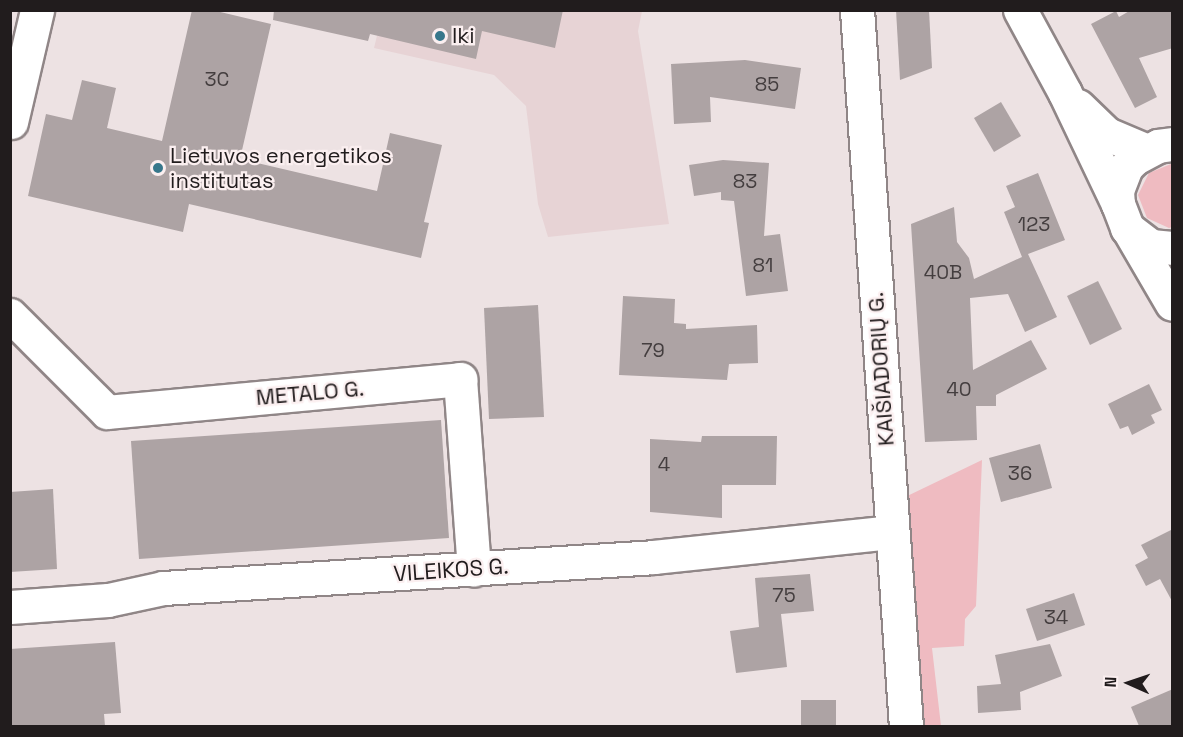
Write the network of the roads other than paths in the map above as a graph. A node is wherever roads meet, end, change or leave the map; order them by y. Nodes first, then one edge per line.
1 (857, 10) edge
2 (1020, 10) edge
3 (28, 14) edge
4 (1065, 93) junction
5 (11, 122) edge
6 (1159, 147) edge
7 (1123, 216) junction
8 (1173, 248) edge
9 (1173, 304) edge
10 (10, 315) edge
11 (891, 532) junction
12 (474, 569) junction
13 (10, 607) edge
14 (906, 726) edge

1 - 11 street, KAIŠIADORIŲ G.
2 - 4 street
3 - 5 street
4 - 6 street
4 - 7 street
6 - 7 street
7 - 8 street
7 - 9 street
10 - 12 street, METALO G.
11 - 12 street, VILEIKOS G.
11 - 14 street, KAIŠIADORIŲ G.
12 - 13 street, VILEIKOS G.

